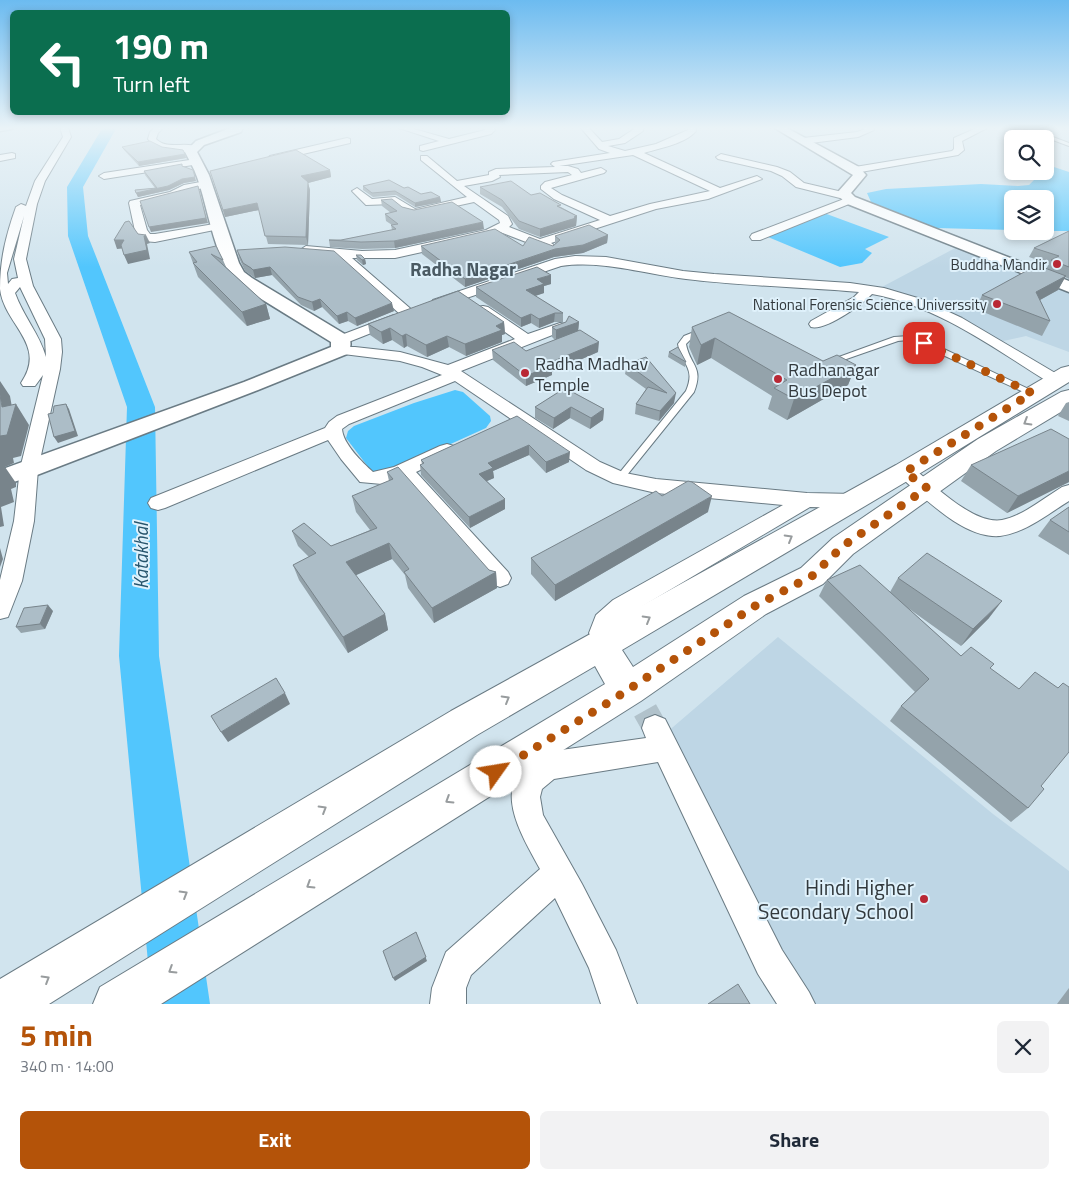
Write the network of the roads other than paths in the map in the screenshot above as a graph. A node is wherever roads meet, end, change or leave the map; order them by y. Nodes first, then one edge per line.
1 (44, 174) edge
2 (130, 174) edge
3 (198, 174) edge
4 (204, 174) edge
5 (445, 174) edge
6 (493, 174) edge
7 (575, 174) edge
8 (590, 174) edge
9 (681, 174) edge
10 (786, 174) edge
11 (859, 174) edge
12 (104, 176) dead end
13 (578, 177) junction
14 (757, 179) dead end
15 (455, 184) junction
16 (357, 191) dead end
17 (720, 192) junction
18 (22, 197) dead end
19 (849, 198) junction
20 (475, 199) junction
21 (609, 220) junction
22 (220, 226) junction
23 (501, 228) junction
24 (756, 237) dead end
25 (540, 243) junction
26 (297, 249) edge
27 (338, 252) junction
28 (579, 258) junction
29 (23, 275) junction
30 (1069, 287) edge
31 (869, 289) junction
32 (4, 291) edge
33 (460, 295) junction
34 (416, 310) junction
35 (816, 324) dead end
36 (560, 327) edge
37 (714, 328) edge
38 (526, 340) junction
39 (341, 345) junction
40 (822, 362) edge
41 (452, 373) junction
42 (29, 383) dead end
43 (1057, 385) edge
44 (517, 417) junction
45 (500, 425) edge
46 (333, 431) junction
47 (466, 442) edge
48 (29, 470) junction
49 (403, 470) junction
50 (0, 478) edge
51 (620, 478) junction
52 (916, 480) junction
53 (1069, 492) edge
54 (807, 500) junction
55 (854, 501) junction
56 (158, 503) dead end
57 (500, 578) dead end
58 (0, 610) edge
59 (601, 639) junction
60 (611, 700) junction
61 (558, 873) junction
62 (4, 1004) edge
63 (117, 1004) edge
64 (448, 1004) edge
65 (619, 1004) edge
66 (797, 1004) edge

1 - 29 street
2 - 12 street
3 - 22 street
4 - 22 street
5 - 15 street
6 - 15 street
7 - 13 street
8 - 13 street
9 - 17 street
10 - 19 street
11 - 19 street
13 - 21 street
14 - 17 street
15 - 20 street
16 - 20 street
17 - 21 street
18 - 32 street
19 - 24 street
19 - 30 street
20 - 23 street
21 - 25 street
22 - 39 street
23 - 25 street
23 - 27 street
25 - 28 street
26 - 27 street
27 - 34 street
28 - 31 street
28 - 33 street
29 - 32 street
29 - 48 street
31 - 35 street
31 - 43 street
32 - 42 street
33 - 34 street
33 - 38 street
34 - 39 street
36 - 38 street
37 - 51 lane
38 - 41 street
39 - 41 street
39 - 48 street
40 - 43 lane
41 - 44 street
41 - 46 street
43 - 52 main road
44 - 45 street
44 - 51 street
46 - 49 street
46 - 56 street
47 - 49 street
48 - 50 street
48 - 58 street
49 - 57 street
51 - 54 street
52 - 53 street
52 - 55 main road
52 - 60 main road
54 - 55 street
54 - 59 street
59 -> 55 main road
59 - 60 main road
62 -> 59 main road
60 -> 63 main road
61 - 64 street
61 - 65 street
61 - 66 street

